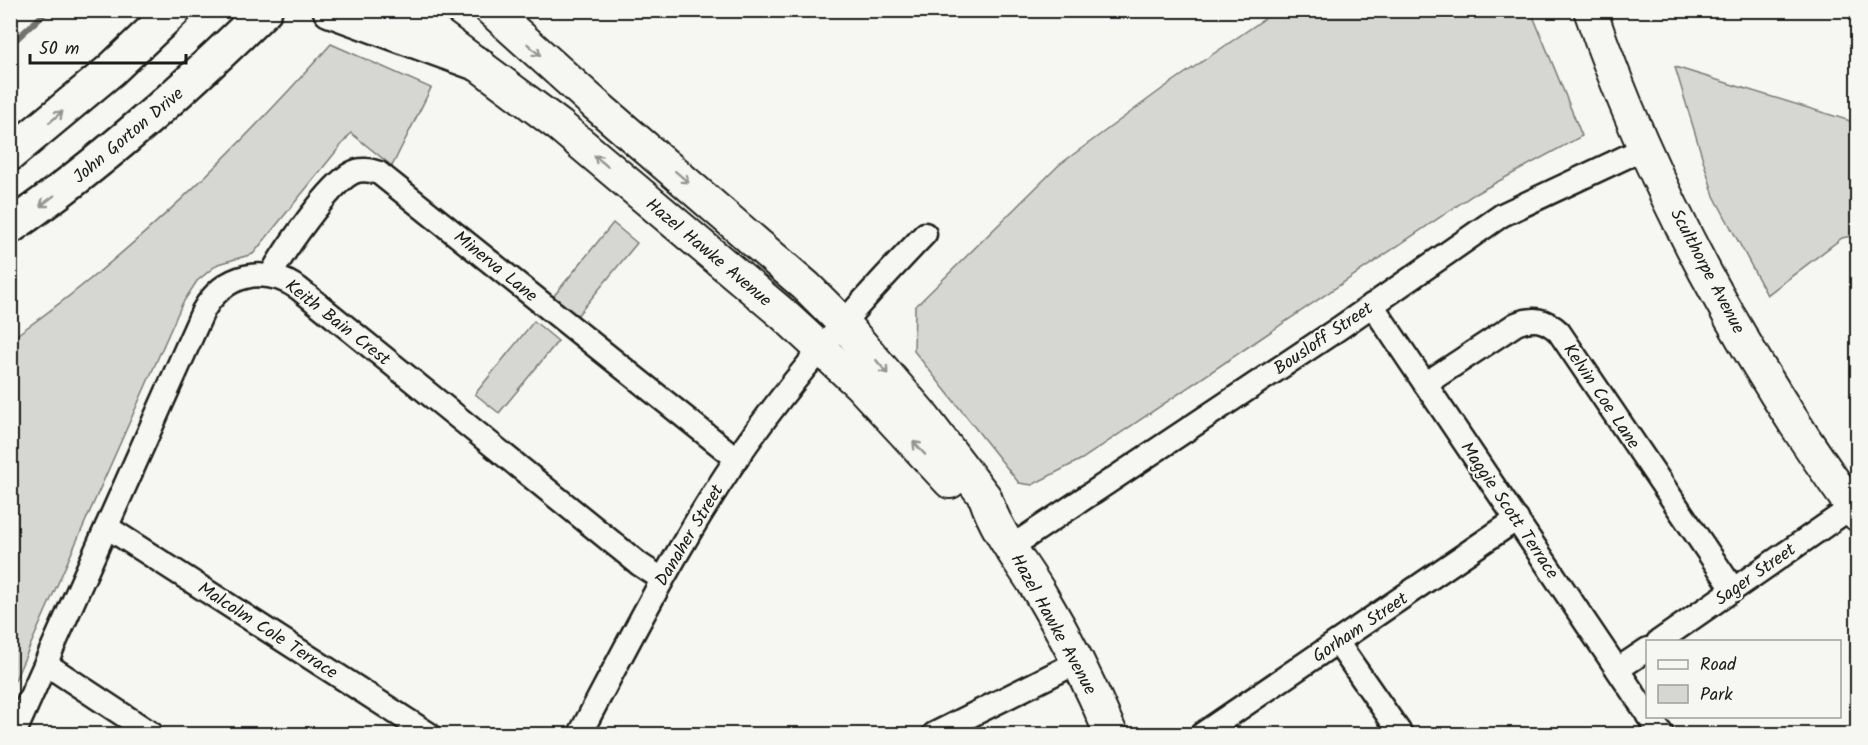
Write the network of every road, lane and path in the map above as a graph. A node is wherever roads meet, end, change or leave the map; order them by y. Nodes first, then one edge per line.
1 (174, 10) edge
2 (265, 10) edge
3 (330, 10) edge
4 (405, 10) edge
5 (491, 10) edge
6 (1590, 10) edge
7 (478, 64) junction
8 (1645, 148) junction
9 (10, 154) edge
10 (10, 227) edge
11 (925, 234) dead end
12 (271, 275) junction
13 (1372, 305) junction
14 (843, 323) junction
15 (821, 350) junction
16 (1425, 384) junction
17 (736, 459) junction
18 (1855, 511) edge
19 (991, 517) junction
20 (1517, 519) junction
21 (107, 526) junction
22 (1011, 547) junction
23 (662, 579) junction
24 (1733, 589) junction
25 (1661, 640) edge
26 (1337, 642) junction
27 (1646, 650) edge
28 (1078, 662) junction
29 (46, 664) junction
30 (1618, 669) junction
31 (1646, 713) edge
32 (1649, 718) edge
33 (937, 733) edge
34 (14, 735) edge
35 (152, 735) edge
36 (429, 735) edge
37 (580, 735) edge
38 (1111, 735) edge
39 (1202, 735) edge
40 (1401, 735) edge
41 (1662, 735) edge

9 -> 1 main road
2 -> 10 main road, John Gorton Drive
3 - 7 main road
4 - 7 street, Hazel Hawke Avenue
5 -> 14 street, Hazel Hawke Avenue
6 - 8 street, Sculthorpe Avenue
15 -> 7 street, Hazel Hawke Avenue
8 - 13 street, Bousloff Street
8 - 18 street, Sculthorpe Avenue
11 - 14 street, Danaher Street
12 - 17 street, Minerva Lane
12 - 21 street, Keith Bain Crest
12 - 23 street, Keith Bain Crest
13 - 16 street, Maggie Scott Terrace
13 - 22 street, Bousloff Street
14 - 15 street, Danaher Street
14 -> 19 street, Hazel Hawke Avenue
15 - 17 street, Danaher Street
19 -> 15 street, Hazel Hawke Avenue
16 - 20 street, Maggie Scott Terrace
16 - 24 street, Kelvin Coe Lane
17 - 23 street, Danaher Street
18 - 24 street, Sager Street
19 - 22 street, Hazel Hawke Avenue
20 - 26 street, Gorham Street
20 - 30 street, Maggie Scott Terrace
21 - 29 street, Keith Bain Crest
21 - 36 street, Malcolm Cole Terrace
22 - 28 street, Hazel Hawke Avenue
23 - 37 street, Danaher Street
24 - 25 street, Sager Street
26 - 39 street, Gorham Street
26 - 40 street
27 - 30 street
28 - 33 street
28 - 38 street, Hazel Hawke Avenue
29 - 34 street, Keith Bain Crest
29 - 35 street
30 - 31 street, Maggie Scott Terrace
32 - 41 street, Maggie Scott Terrace

